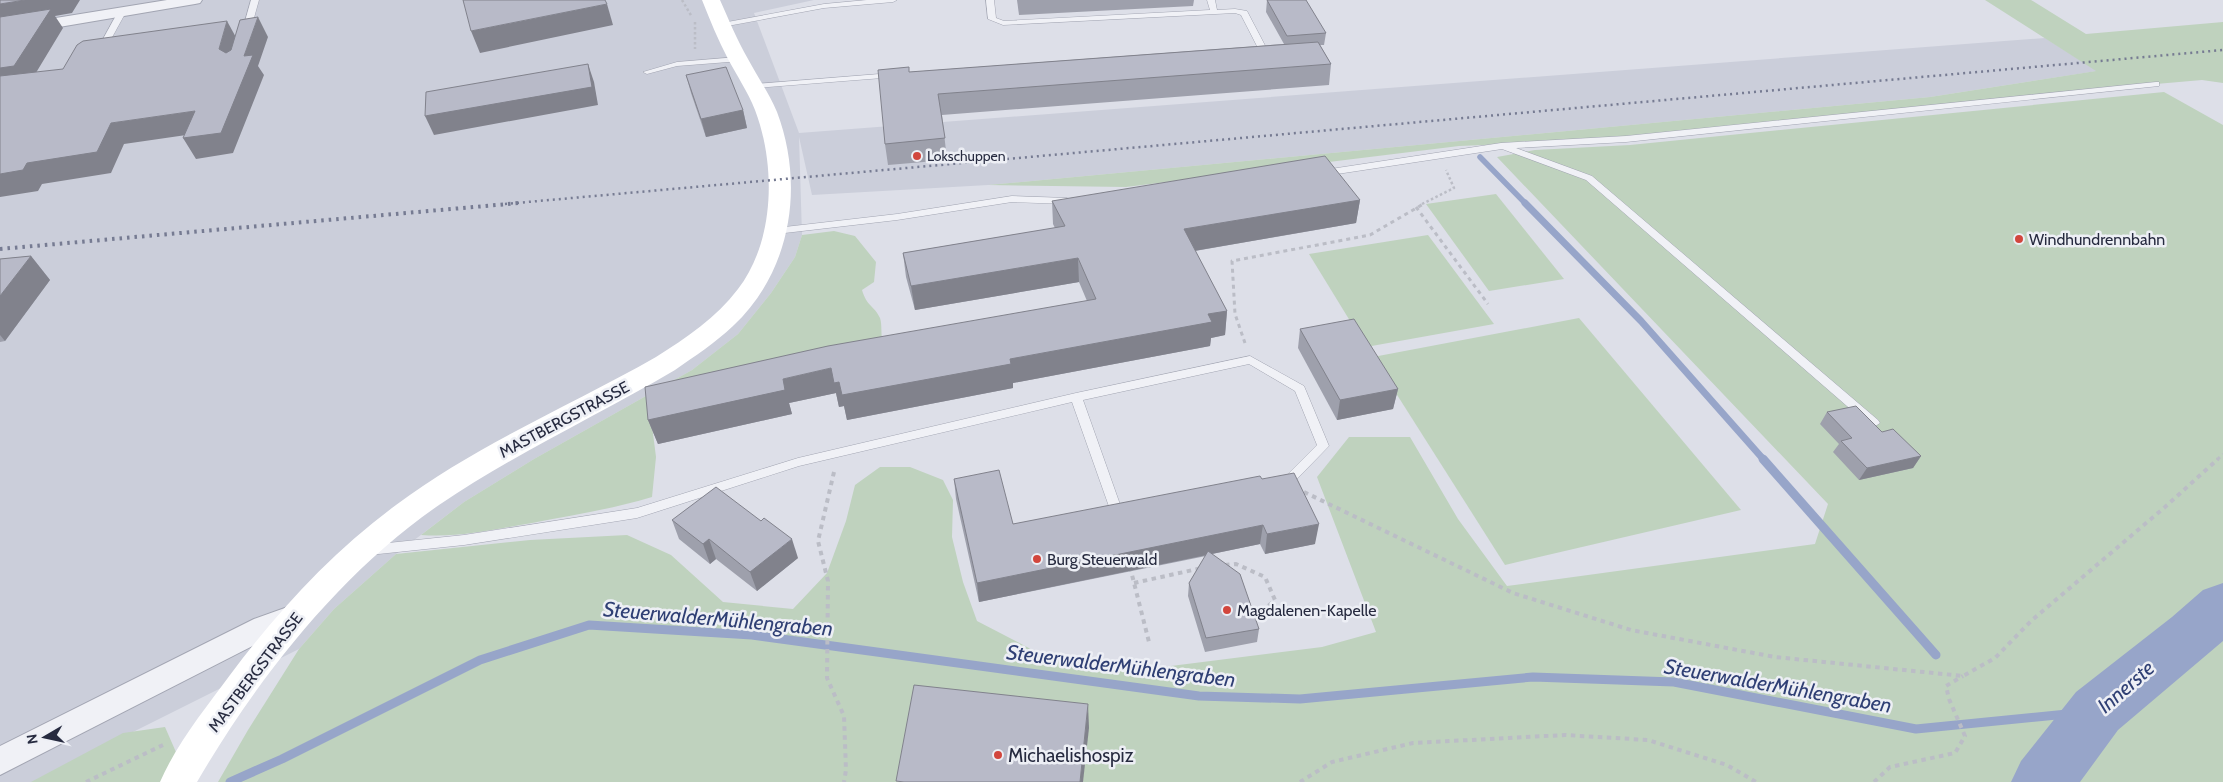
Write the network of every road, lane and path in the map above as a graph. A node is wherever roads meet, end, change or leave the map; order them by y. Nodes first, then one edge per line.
1 (195, 0) edge
2 (255, 0) edge
3 (682, 0) edge
4 (711, 0) edge
5 (893, 0) edge
6 (990, 0) edge
7 (1211, 0) edge
8 (122, 12) junction
9 (1214, 12) junction
10 (722, 25) junction
11 (0, 32) edge
12 (244, 41) edge
13 (94, 54) edge
14 (1247, 56) edge
15 (738, 58) junction
16 (695, 62) junction
17 (647, 72) dead end
18 (898, 74) edge
19 (2156, 84) dead end
20 (755, 86) junction
21 (1501, 146) junction
22 (1440, 156) junction
23 (1312, 175) edge
24 (1077, 202) edge
25 (1416, 206) junction
26 (776, 231) junction
27 (1488, 304) dead end
28 (1250, 360) junction
29 (1076, 397) junction
30 (1874, 423) edge
31 (839, 452) junction
32 (2223, 454) edge
33 (1282, 484) joint
34 (1137, 511) edge
35 (1118, 515) junction
36 (360, 551) junction
37 (1216, 566) edge
38 (1207, 567) edge
39 (1134, 583) junction
40 (296, 615) junction
41 (1250, 622) edge
42 (1149, 642) dead end
43 (1963, 676) junction
44 (0, 761) edge
45 (176, 766) edge
46 (86, 782) edge
47 (844, 782) edge
48 (1300, 782) edge
49 (1756, 782) edge
50 (1874, 782) edge

1 - 8 street
2 - 12 lane
3 - 16 path
4 - 10 main road, MASTBERGSTRASSE
5 - 10 lane
6 - 9 lane
7 - 9 lane
8 - 11 street
8 - 13 lane
9 - 14 lane
10 - 15 main road, MASTBERGSTRASSE
15 - 16 lane
15 - 20 main road, MASTBERGSTRASSE
16 - 17 lane
18 - 20 lane
19 - 21 lane
20 - 26 main road, MASTBERGSTRASSE
21 - 22 lane
21 - 30 lane
22 - 23 lane
22 - 25 path
24 - 26 lane
25 - 27 path
25 - 28 path
26 - 36 main road, MASTBERGSTRASSE
28 - 29 lane
28 - 33 lane
29 - 31 lane
29 - 35 lane
31 - 36 lane
31 - 47 path
32 - 43 path
33 - 43 path
34 - 35 lane
35 - 39 path
36 - 40 main road, MASTBERGSTRASSE
37 - 41 path
38 - 39 path
39 - 42 path
40 - 44 street
40 - 45 main road, MASTBERGSTRASSE
43 - 50 path
45 - 46 path
48 - 49 path

